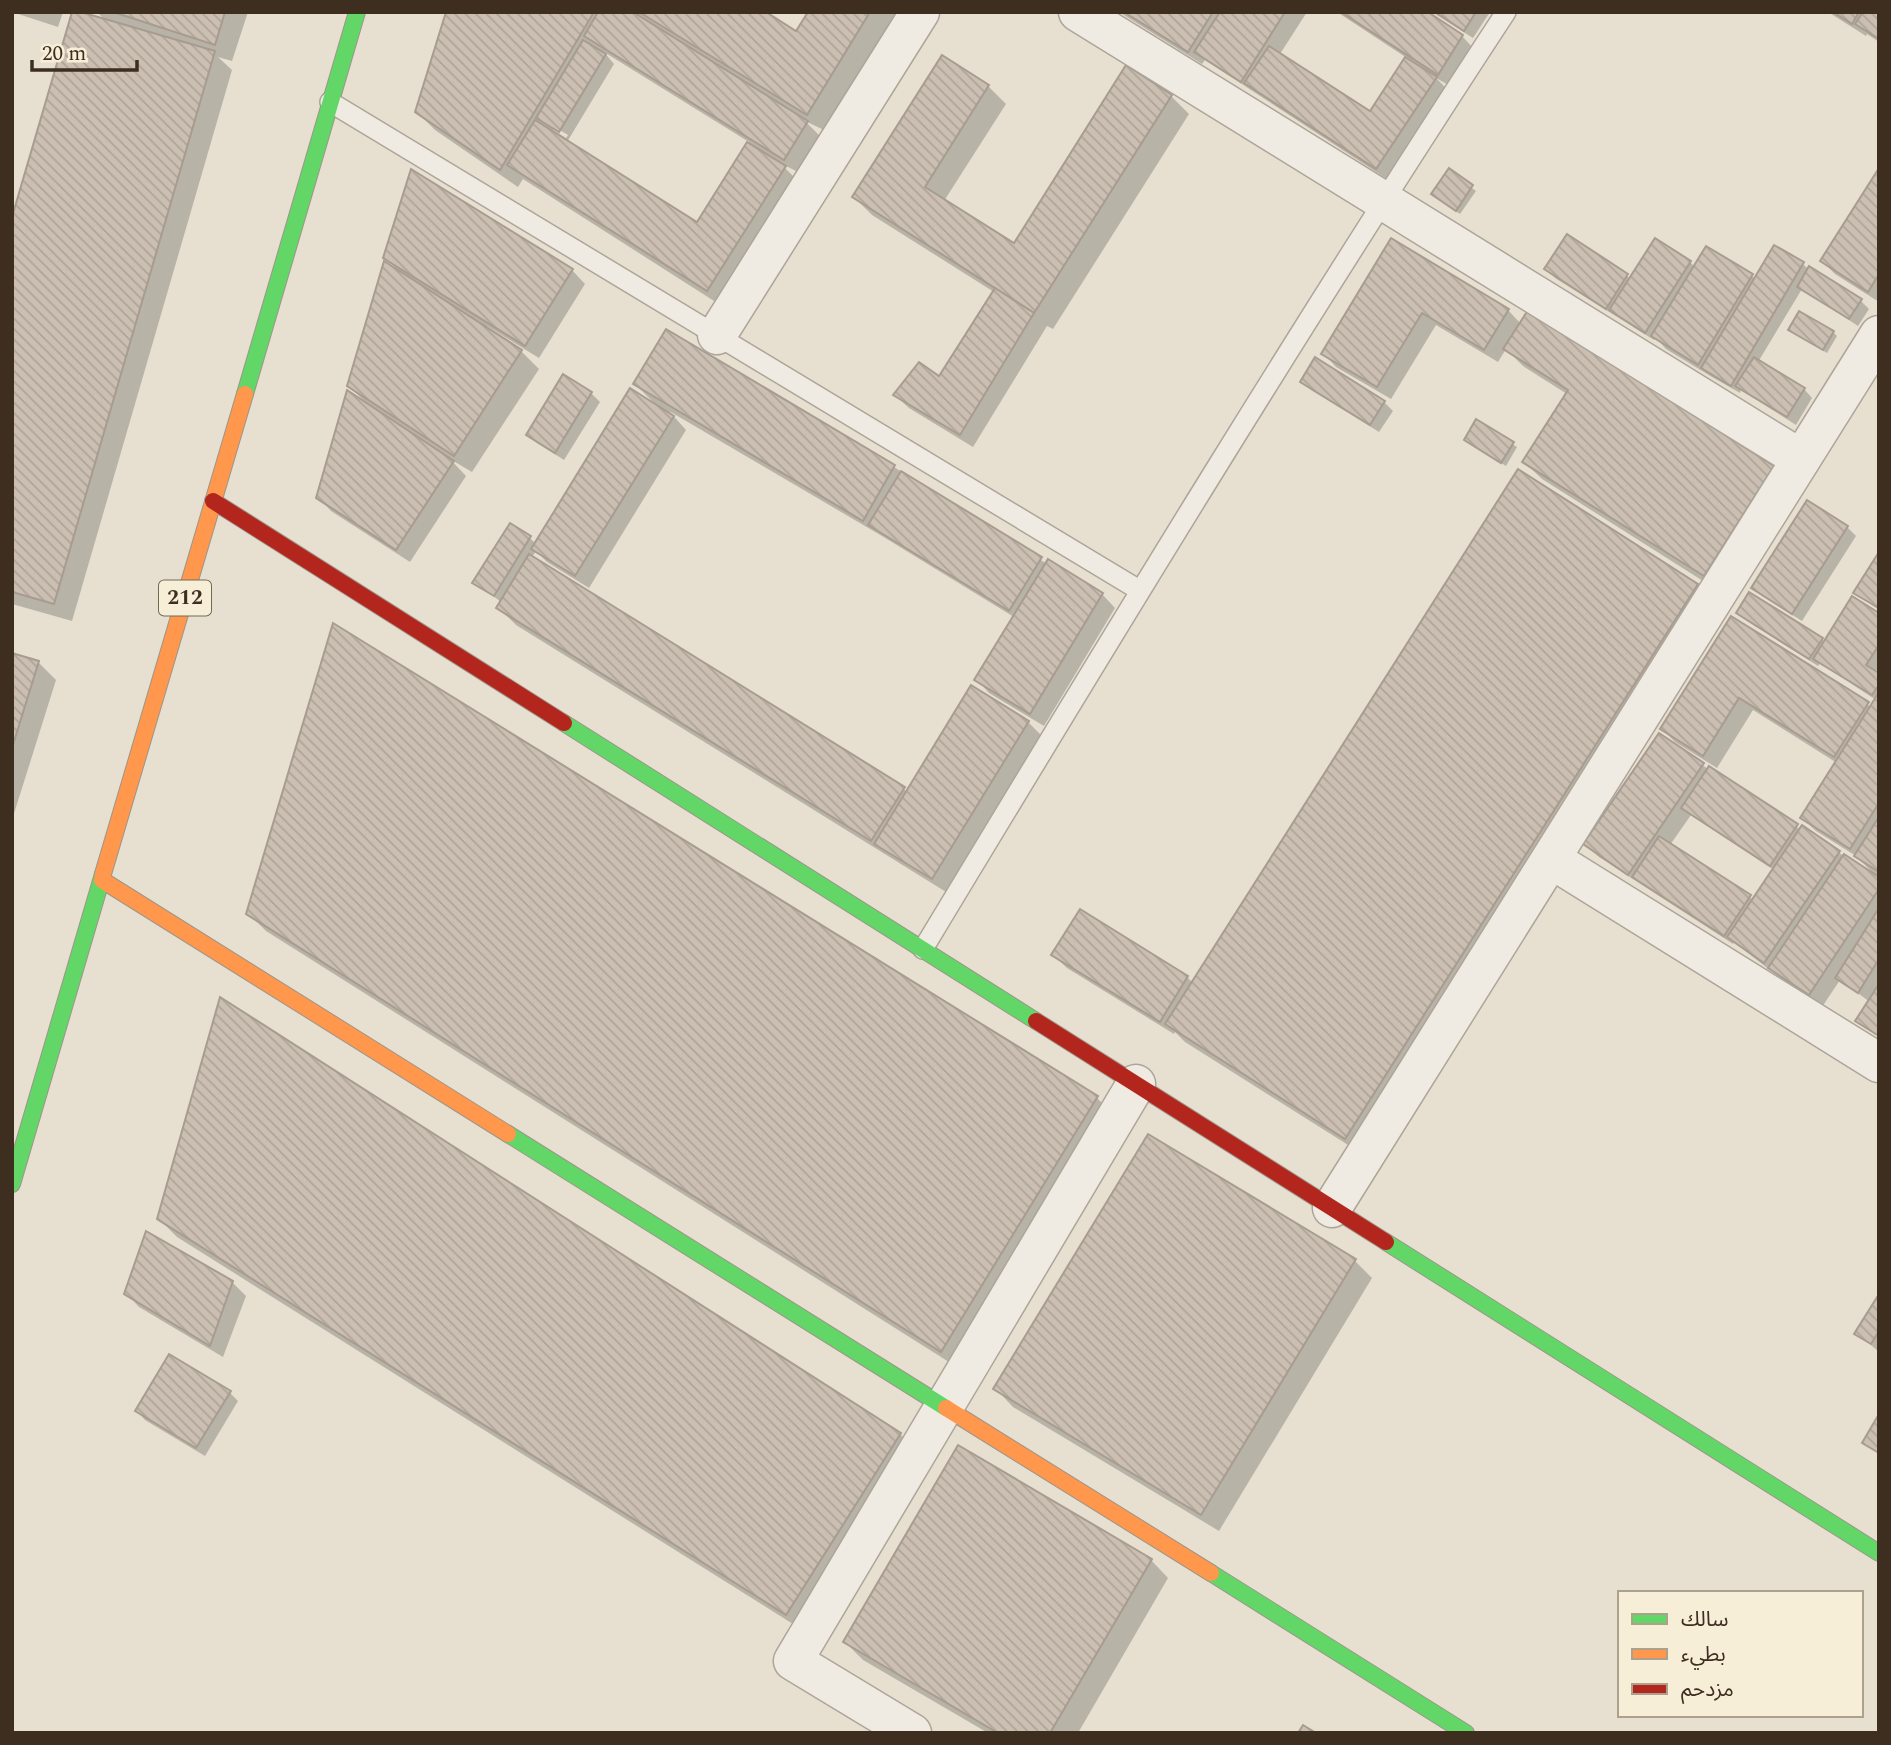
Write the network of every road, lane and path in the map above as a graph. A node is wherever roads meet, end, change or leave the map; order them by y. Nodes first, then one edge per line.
1 (357, 12) edge
2 (920, 12) edge
3 (1078, 12) edge
4 (1506, 12) edge
5 (330, 102) junction
6 (1383, 200) junction
7 (716, 335) junction
8 (1879, 335) edge
9 (1801, 459) junction
10 (213, 501) junction
11 (1139, 590) junction
12 (1550, 859) junction
13 (102, 880) junction
14 (923, 950) junction
15 (1879, 1063) edge
16 (1136, 1084) junction
17 (12, 1184) edge
18 (1332, 1208) junction
19 (943, 1406) junction
20 (1879, 1553) edge
21 (912, 1733) edge
22 (1466, 1733) edge

1 - 5 street, 212
2 - 7 street
3 - 6 street
4 - 6 lane
5 - 7 lane
5 - 10 street, 212
6 - 9 street
6 - 11 lane
7 - 11 lane
8 - 9 street
9 - 12 street
10 - 13 street, 212
10 - 14 street
11 - 14 lane
12 - 15 street
12 - 18 street
13 - 17 street, 212
13 - 19 street
14 - 16 street
16 - 18 street
16 - 19 street
18 - 20 street
19 - 21 street
19 - 22 street

